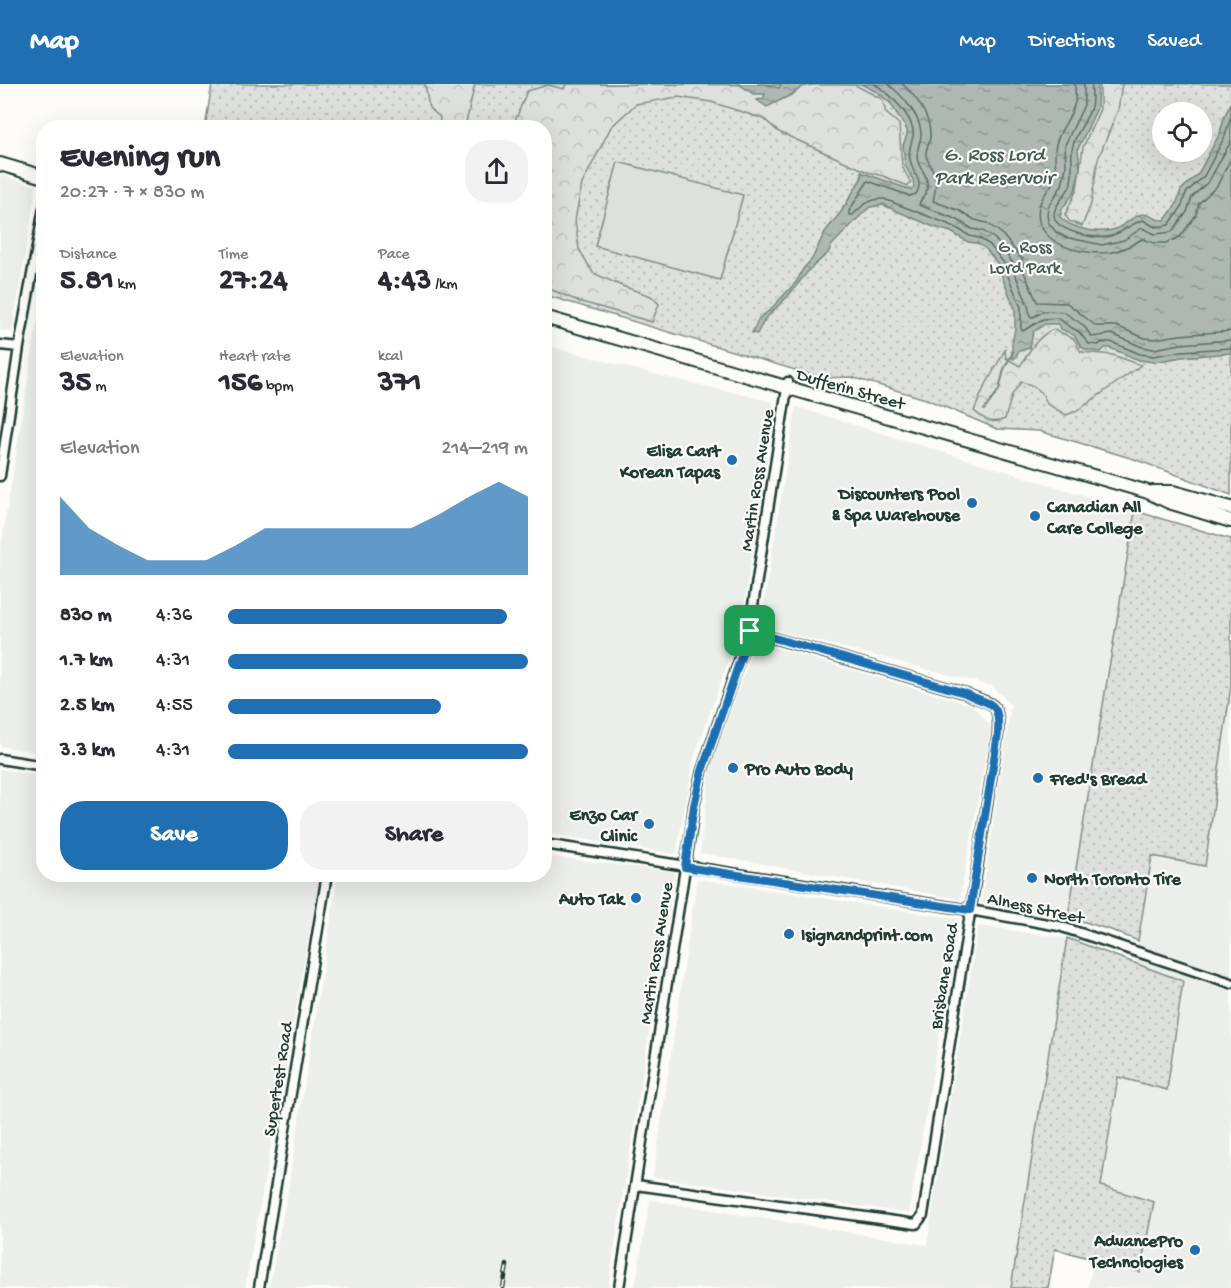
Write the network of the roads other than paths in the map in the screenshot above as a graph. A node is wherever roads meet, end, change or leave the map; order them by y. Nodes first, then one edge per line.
1 (0, 164) edge
2 (36, 175) edge
3 (36, 253) edge
4 (552, 319) edge
5 (0, 345) edge
6 (19, 348) junction
7 (788, 385) junction
8 (0, 476) edge
9 (1148, 492) junction
10 (1231, 508) edge
11 (1231, 521) edge
12 (750, 631) junction
13 (0, 759) edge
14 (36, 765) edge
15 (552, 845) edge
16 (685, 867) junction
17 (326, 882) edge
18 (970, 910) junction
19 (1231, 983) edge
20 (636, 1185) junction
21 (259, 1288) edge
22 (619, 1288) edge

1 - 2 main road
3 - 6 street
4 - 7 main road, Dufferin Street
5 - 6 street
6 - 8 street
7 - 9 main road, Dufferin Street
7 - 12 street, Martin Ross Avenue
9 - 10 main road, Dufferin Street
9 - 11 main road, Dufferin Street
12 - 16 street, Martin Ross Avenue
12 - 18 street, Brisbane Road
13 - 14 street
15 - 16 street, Alness Street
16 - 18 street, Alness Street
16 - 20 street, Martin Ross Avenue
17 - 21 street, Supertest Road
18 - 19 street, Alness Street
18 - 20 street, Brisbane Road
20 - 22 street, Martin Ross Avenue

